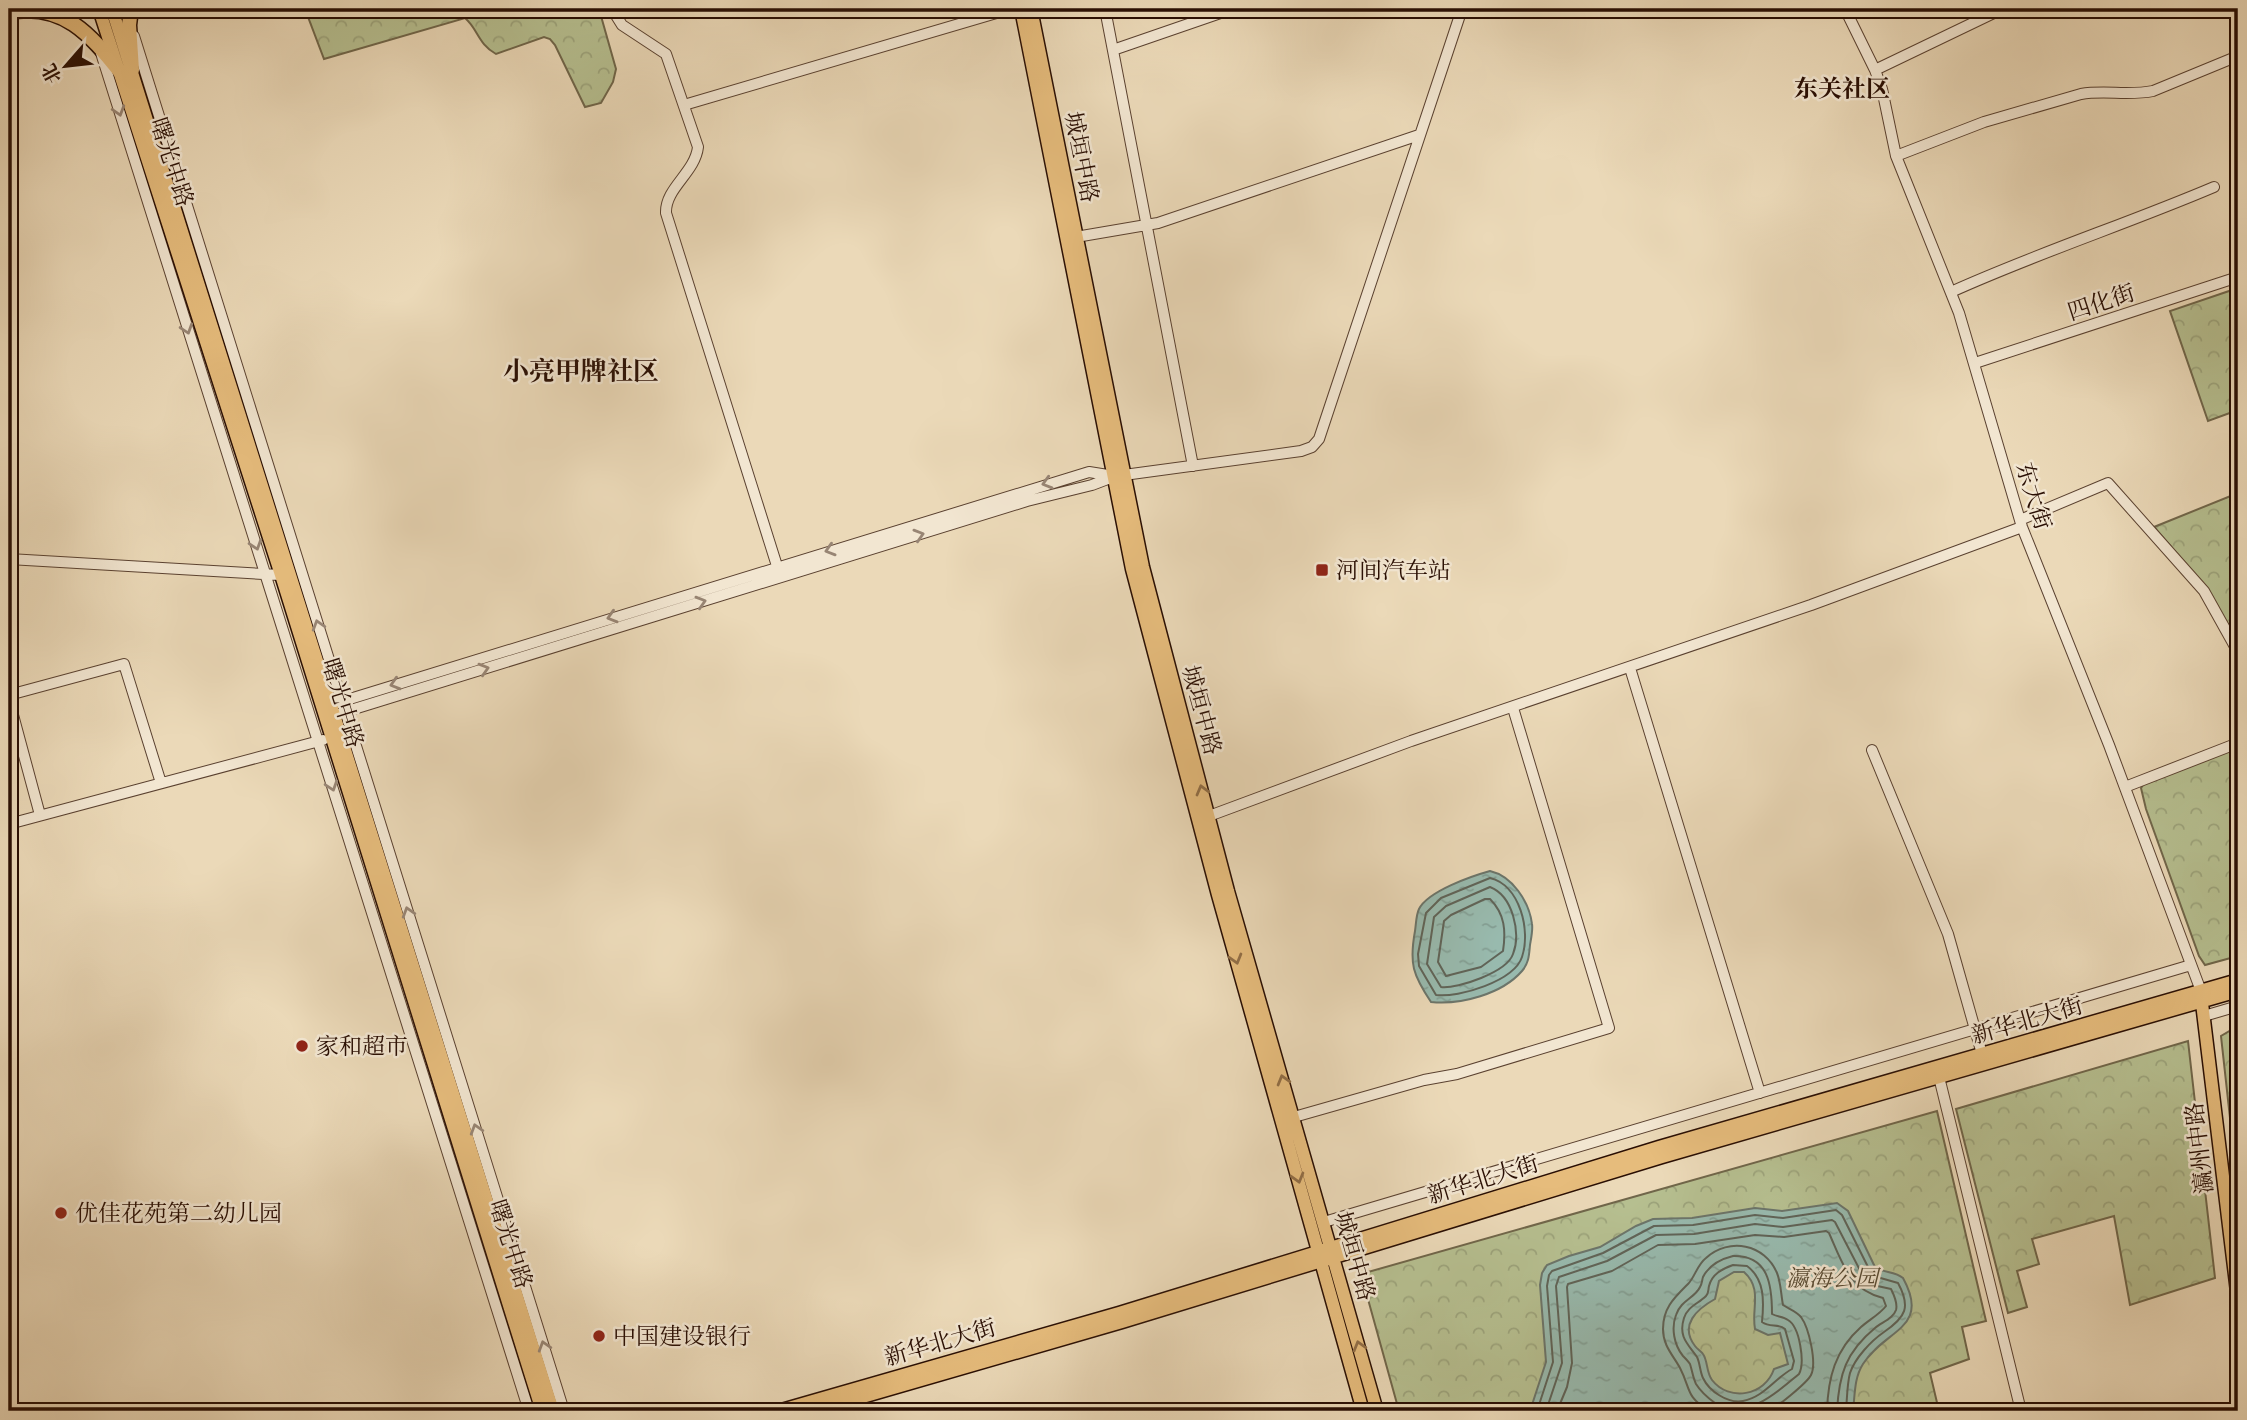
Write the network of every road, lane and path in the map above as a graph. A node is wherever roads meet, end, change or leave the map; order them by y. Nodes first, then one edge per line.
1 (99, 9) edge
2 (113, 9) edge
3 (612, 9) edge
4 (1010, 9) edge
5 (1021, 9) edge
6 (1031, 9) edge
7 (1105, 9) edge
8 (1231, 9) edge
9 (1462, 9) edge
10 (1844, 9) edge
11 (2001, 9) edge
12 (9, 12) edge
13 (130, 15) edge
14 (99, 46) junction
15 (1113, 50) junction
16 (2238, 56) edge
17 (1875, 70) junction
18 (127, 72) junction
19 (684, 105) junction
20 (1419, 135) junction
21 (1896, 156) junction
22 (2214, 187) dead end
23 (1148, 225) junction
24 (1076, 237) junction
25 (2238, 277) edge
26 (1951, 292) junction
27 (1975, 363) junction
28 (1193, 466) junction
29 (1119, 476) junction
30 (2021, 524) junction
31 (9, 559) edge
32 (777, 566) junction
33 (265, 575) junction
34 (281, 575) junction
35 (2238, 652) edge
36 (1630, 668) junction
37 (9, 697) edge
38 (1513, 708) junction
39 (333, 710) junction
40 (331, 738) junction
41 (318, 741) junction
42 (2238, 743) edge
43 (1872, 750) dead end
44 (161, 783) junction
45 (2124, 787) junction
46 (40, 816) junction
47 (1209, 816) junction
48 (9, 824) edge
49 (2191, 965) junction
50 (2238, 980) edge
51 (2238, 990) edge
52 (2202, 996) junction
53 (2238, 1006) edge
54 (2204, 1016) junction
55 (1975, 1029) junction
56 (1982, 1054) junction
57 (1939, 1077) junction
58 (1760, 1093) junction
59 (1294, 1117) junction
60 (1324, 1222) junction
61 (1326, 1254) junction
62 (2238, 1300) edge
63 (529, 1411) edge
64 (542, 1411) edge
65 (553, 1411) edge
66 (564, 1411) edge
67 (778, 1411) edge
68 (814, 1411) edge
69 (1363, 1411) edge
70 (1377, 1411) edge
71 (2021, 1411) edge

1 - 18 main road, 曙光中路
2 - 18 main road, 曙光中路
3 - 19 street
4 - 19 street
5 - 29 main road, 城垣中路
6 - 24 main road, 城垣中路
7 - 15 street
8 - 15 street
9 - 20 street
10 - 17 street, 东大街
11 - 17 street
12 - 14 highway
13 - 18 highway
39 -> 13 street
14 - 18 highway
14 -> 33 street
15 - 23 street
16 - 21 street
17 - 21 street, 东大街
18 - 34 main road, 曙光中路
18 - 39 main road, 曙光中路
19 - 32 street
20 - 23 street
20 - 28 street
21 - 26 street, 东大街
22 - 26 street
23 - 24 street
23 - 28 street
24 - 29 main road, 城垣中路
25 - 27 street, 四化街
26 - 27 street, 东大街
27 - 30 street, 东大街
28 - 29 street
29 -> 32 street
39 -> 29 street
47 -> 29 main road, 城垣中路
29 -> 61 main road, 城垣中路
30 - 35 street
30 - 36 street
30 - 45 street, 东大街
31 - 33 street
32 -> 39 street
33 - 34 street
33 - 41 street
34 - 39 main road, 曙光中路
36 - 38 street
36 - 58 street
37 - 44 street
37 - 46 street
38 - 47 street
38 - 59 street
39 - 40 main road, 曙光中路
39 - 65 main road, 曙光中路
66 -> 39 street
40 - 41 street
40 - 64 main road, 曙光中路
41 - 44 street
41 -> 63 street
42 - 45 street
43 - 55 street
44 - 46 street
45 - 49 street, 东大街
46 - 48 street
59 -> 47 main road, 城垣中路
49 - 52 street, 东大街
49 - 55 street
50 - 52 main road
51 - 52 main road
52 - 54 main road, 瀛州中路
52 - 56 main road, 新华北大街
52 - 57 main road, 新华北大街
53 - 54 street
54 - 62 main road, 瀛州中路
55 - 56 street
55 - 58 street
56 - 61 main road, 新华北大街
57 - 61 main road, 新华北大街
57 - 71 street
58 - 60 street
59 - 60 main road, 城垣中路
60 - 61 main road, 城垣中路
61 - 67 main road, 新华北大街
61 - 68 main road, 新华北大街
61 - 69 main road, 城垣中路
70 -> 61 main road, 城垣中路

